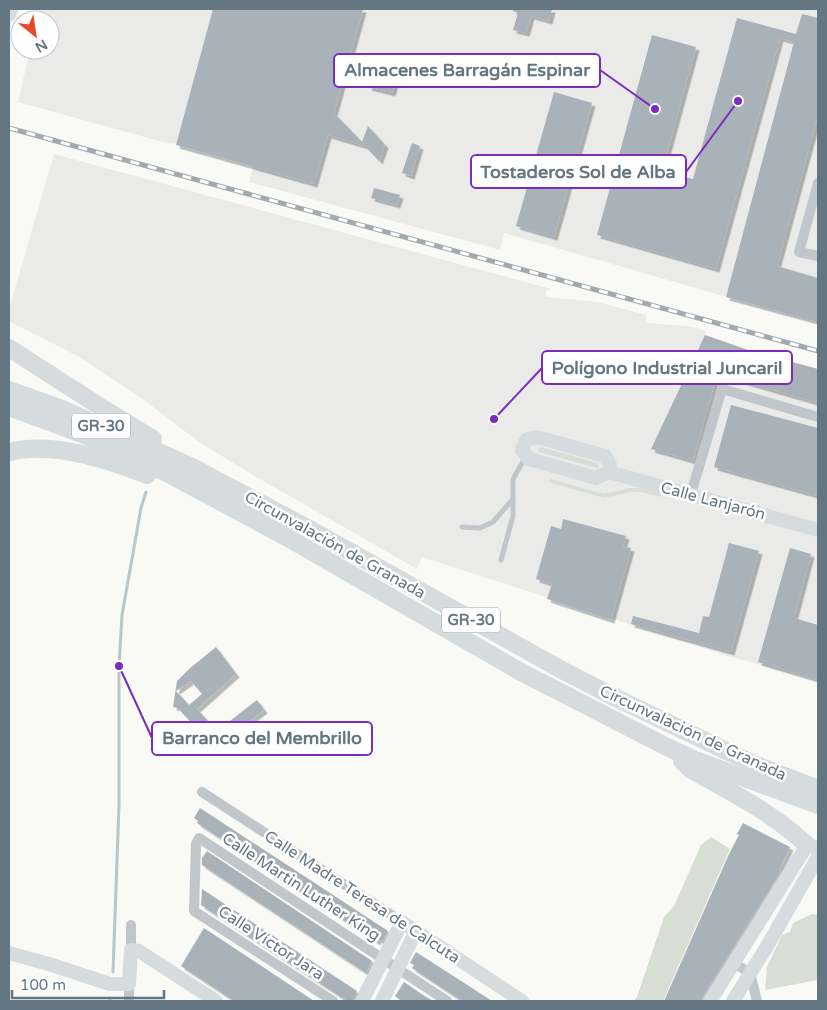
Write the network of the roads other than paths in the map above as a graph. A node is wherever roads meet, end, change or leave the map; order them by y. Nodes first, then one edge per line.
1 (11, 9) edge
2 (9, 15) edge
3 (818, 184) edge
4 (818, 256) edge
5 (9, 348) edge
6 (9, 390) edge
7 (9, 407) edge
8 (818, 416) edge
9 (9, 452) edge
10 (526, 455) junction
11 (192, 467) junction
12 (609, 469) junction
13 (693, 487) junction
14 (513, 499) junction
15 (818, 522) edge
16 (462, 527) dead end
17 (818, 530) edge
18 (288, 538) junction
19 (500, 560) dead end
20 (667, 747) junction
21 (756, 765) junction
22 (721, 770) junction
23 (818, 780) edge
24 (818, 789) edge
25 (202, 792) dead end
26 (818, 805) edge
27 (818, 817) edge
28 (815, 850) edge
29 (194, 910) joint
30 (402, 922) junction
31 (132, 925) dead end
32 (416, 931) junction
33 (753, 933) junction
34 (769, 943) junction
35 (130, 950) junction
36 (9, 952) edge
37 (383, 959) junction
38 (734, 963) junction
39 (397, 968) junction
40 (750, 973) junction
41 (129, 984) junction
42 (128, 1001) edge
43 (216, 1001) edge
44 (333, 1001) edge
45 (362, 1001) edge
46 (382, 1001) edge
47 (447, 1001) edge
48 (522, 1001) edge
49 (710, 1001) edge
50 (733, 1001) edge
51 (757, 1001) edge

1 - 2 street
3 - 4 street
5 - 11 highway
6 - 11 highway, Circunvalación de Granada / GR-30
7 - 18 highway, Circunvalación de Granada / GR-30
8 - 13 street, Calle Lanjarón
9 - 18 highway
10 - 12 street, Calle Lanjarón
10 - 12 street, Calle Lanjarón
10 - 14 lane
11 - 21 highway, Circunvalación de Granada / GR-30
12 - 13 street, Calle Lanjarón
12 - 17 street, Calle Lanjarón
13 - 15 street, Calle Lanjarón
14 - 16 lane
14 - 19 lane
18 - 20 highway, Circunvalación de Granada / GR-30
20 - 22 highway, Circunvalación de Granada / GR-30
20 - 28 highway
21 - 23 highway
21 - 24 highway, Circunvalación de Granada / GR-30
22 - 26 highway, Circunvalación de Granada / GR-30
22 - 27 highway
25 - 30 street, Calle Madre Teresa de Calcuta
28 - 33 street
28 - 34 street
29 - 37 street, Calle Martin Luther King
29 - 44 street, Calle Víctor Jara
30 - 32 street, Calle Madre Teresa de Calcuta
30 - 37 street
31 - 35 street
32 - 39 street
32 - 48 street, Calle Madre Teresa de Calcuta
33 - 34 street
33 - 38 street
34 - 40 street
35 - 41 street
35 - 43 street
36 - 41 street
37 - 39 street, Calle Martin Luther King
37 - 45 street
38 - 40 street
38 - 49 street
39 - 46 street
39 - 47 street, Calle Martin Luther King
40 - 50 street
40 - 51 street
41 - 42 street

